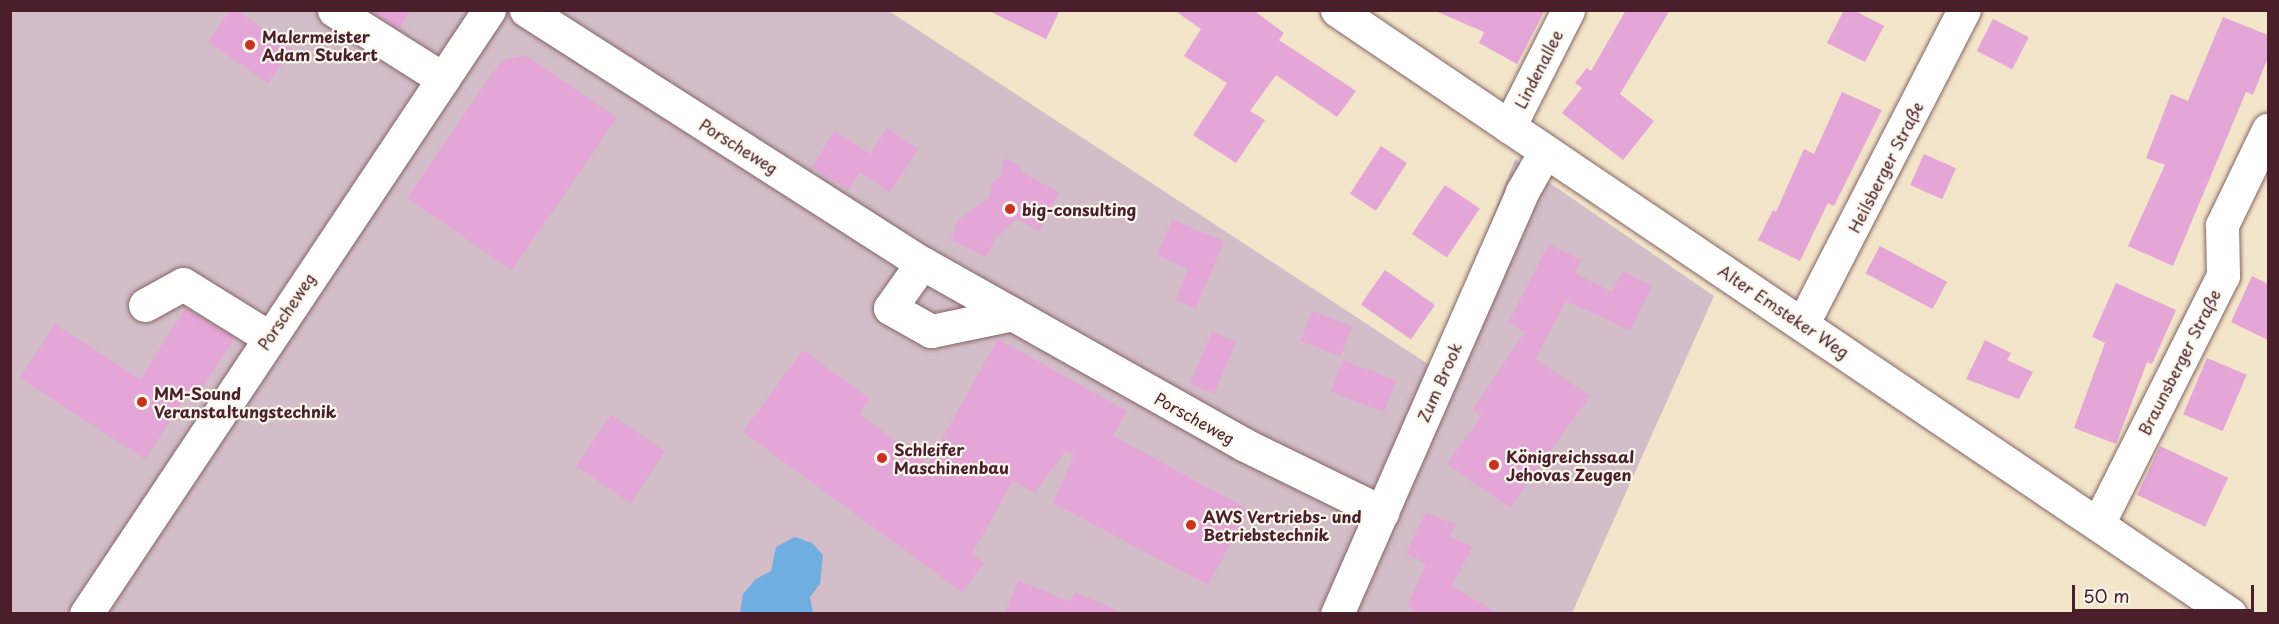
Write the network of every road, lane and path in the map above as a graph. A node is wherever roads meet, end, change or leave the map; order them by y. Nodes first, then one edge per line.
1 (334, 10) edge
2 (489, 10) edge
3 (526, 10) edge
4 (1337, 10) edge
5 (1568, 10) edge
6 (1964, 10) edge
7 (443, 79) junction
8 (1509, 127) junction
9 (2268, 130) edge
10 (1545, 152) junction
11 (922, 263) junction
12 (145, 305) dead end
13 (1012, 314) junction
14 (1803, 323) junction
15 (268, 337) junction
16 (1382, 512) junction
17 (2098, 524) junction
18 (86, 614) edge
19 (1337, 614) edge
20 (2230, 614) edge

1 - 7 street
2 - 7 street, Porscheweg
3 - 11 street, Porscheweg
4 - 8 street, Alter Emsteker Weg
5 - 8 street, Lindenallee
6 - 14 street, Heilsberger Straße
7 - 15 street, Porscheweg
8 - 10 street, Alter Emsteker Weg
9 - 17 street, Braunsberger Straße
10 - 14 street, Alter Emsteker Weg
10 - 16 street, Zum Brook
11 - 13 street, Porscheweg
11 - 13 street
12 - 15 street
13 - 16 street, Porscheweg
14 - 17 street, Alter Emsteker Weg
15 - 18 street, Porscheweg
16 - 19 street, Zum Brook
17 - 20 street, Alter Emsteker Weg

